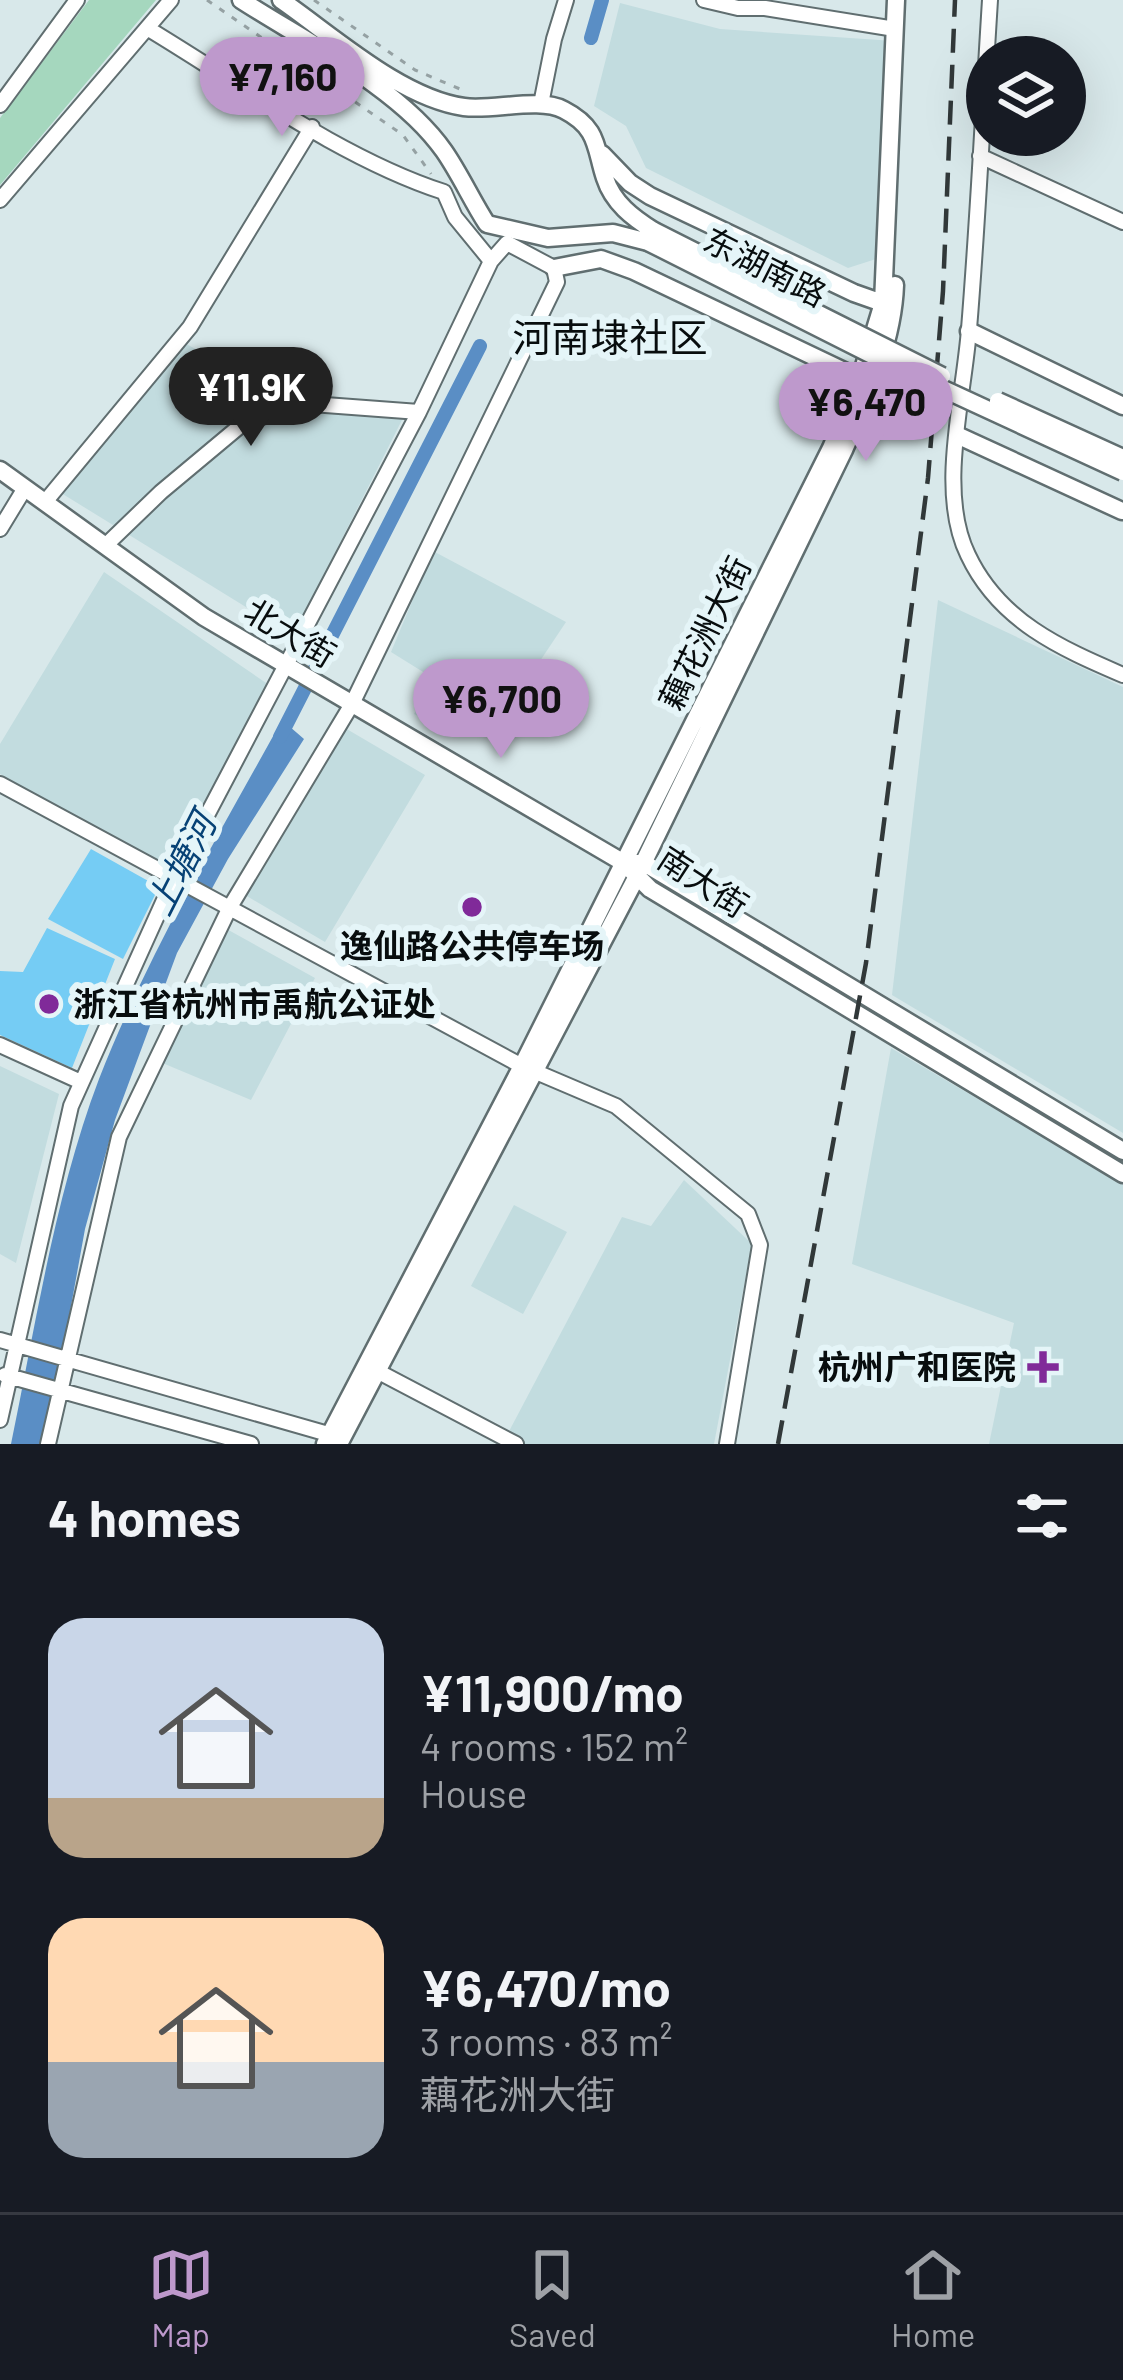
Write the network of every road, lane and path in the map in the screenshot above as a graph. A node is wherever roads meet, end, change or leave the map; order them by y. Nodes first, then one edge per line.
1 (77, 0) edge
2 (171, 0) edge
3 (206, 0) edge
4 (241, 0) edge
5 (281, 0) edge
6 (314, 0) edge
7 (566, 0) edge
8 (704, 0) edge
9 (896, 0) edge
10 (906, 0) edge
11 (990, 0) edge
12 (147, 28) junction
13 (895, 28) junction
14 (988, 36) edge
15 (471, 93) dead end
16 (541, 104) junction
17 (0, 105) edge
18 (312, 128) junction
19 (602, 154) junction
20 (980, 156) joint
21 (444, 192) junction
22 (0, 200) edge
23 (1123, 222) edge
24 (651, 236) junction
25 (508, 237) junction
26 (491, 261) junction
27 (555, 275) junction
28 (889, 305) junction
29 (969, 331) junction
30 (867, 382) junction
31 (1123, 406) edge
32 (419, 412) junction
33 (958, 436) junction
34 (1123, 458) edge
35 (0, 470) edge
36 (1123, 472) edge
37 (25, 488) junction
38 (45, 502) junction
39 (1122, 511) edge
40 (0, 530) edge
41 (105, 546) junction
42 (288, 666) junction
43 (1123, 675) edge
44 (352, 704) junction
45 (0, 784) edge
46 (635, 868) junction
47 (175, 876) junction
48 (230, 907) junction
49 (0, 1045) edge
50 (527, 1068) junction
51 (81, 1082) junction
52 (1123, 1151) edge
53 (1123, 1174) edge
54 (13, 1344) edge
55 (68, 1359) junction
56 (377, 1371) junction
57 (5, 1375) edge
58 (61, 1390) junction
59 (0, 1420) edge
60 (334, 1440) edge
61 (48, 1444) edge
62 (251, 1444) edge
63 (516, 1444) edge
64 (727, 1444) edge

1 - 17 street
2 - 12 street
3 - 21 path
4 - 25 main road
5 - 16 main road
6 - 15 path
7 - 16 street
8 - 13 street
9 - 13 main road, 藕花洲大街
10 - 28 main road, 藕花洲大街
11 - 14 street
12 - 18 street
12 - 22 street
13 - 28 main road, 藕花洲大街
16 - 19 main road
18 - 21 street
18 - 38 street
19 - 24 main road, 东湖南路
19 - 28 main road
20 - 23 street
20 - 29 street
21 - 26 street
24 - 25 main road, 东湖南路
24 - 34 main road, 东湖南路, bridge
24 - 36 main road, 东湖南路, bridge
25 - 26 street
25 - 27 street
26 - 32 street
27 - 30 main road
27 - 44 street
28 - 30 main road, 藕花洲大街
29 - 31 main road
29 - 33 street
30 - 46 main road, 藕花洲大街
32 - 41 street
32 - 42 street
33 - 39 main road
33 - 43 street
35 - 37 main road, 北大街
37 - 38 main road, 北大街
37 - 40 street
38 - 41 main road, 北大街
41 - 42 main road, 北大街
42 - 44 main road, 北大街
42 - 47 street
44 - 46 main road, 北大街
44 - 48 street
45 - 47 street
46 - 50 main road, 藕花洲大街
46 - 52 main road, 南大街
46 - 53 main road, 南大街
47 - 48 street
47 - 51 street
48 - 50 street
48 - 55 street
49 - 51 street
50 - 56 main road, 藕花洲大街
50 - 60 main road, 藕花洲大街
50 - 64 street
51 - 54 street
54 - 55 street
54 - 57 street
55 - 58 street
55 - 60 street
56 - 60 main road, 藕花洲大街
56 - 63 street
57 - 58 street
57 - 59 street
58 - 61 street
58 - 62 street

